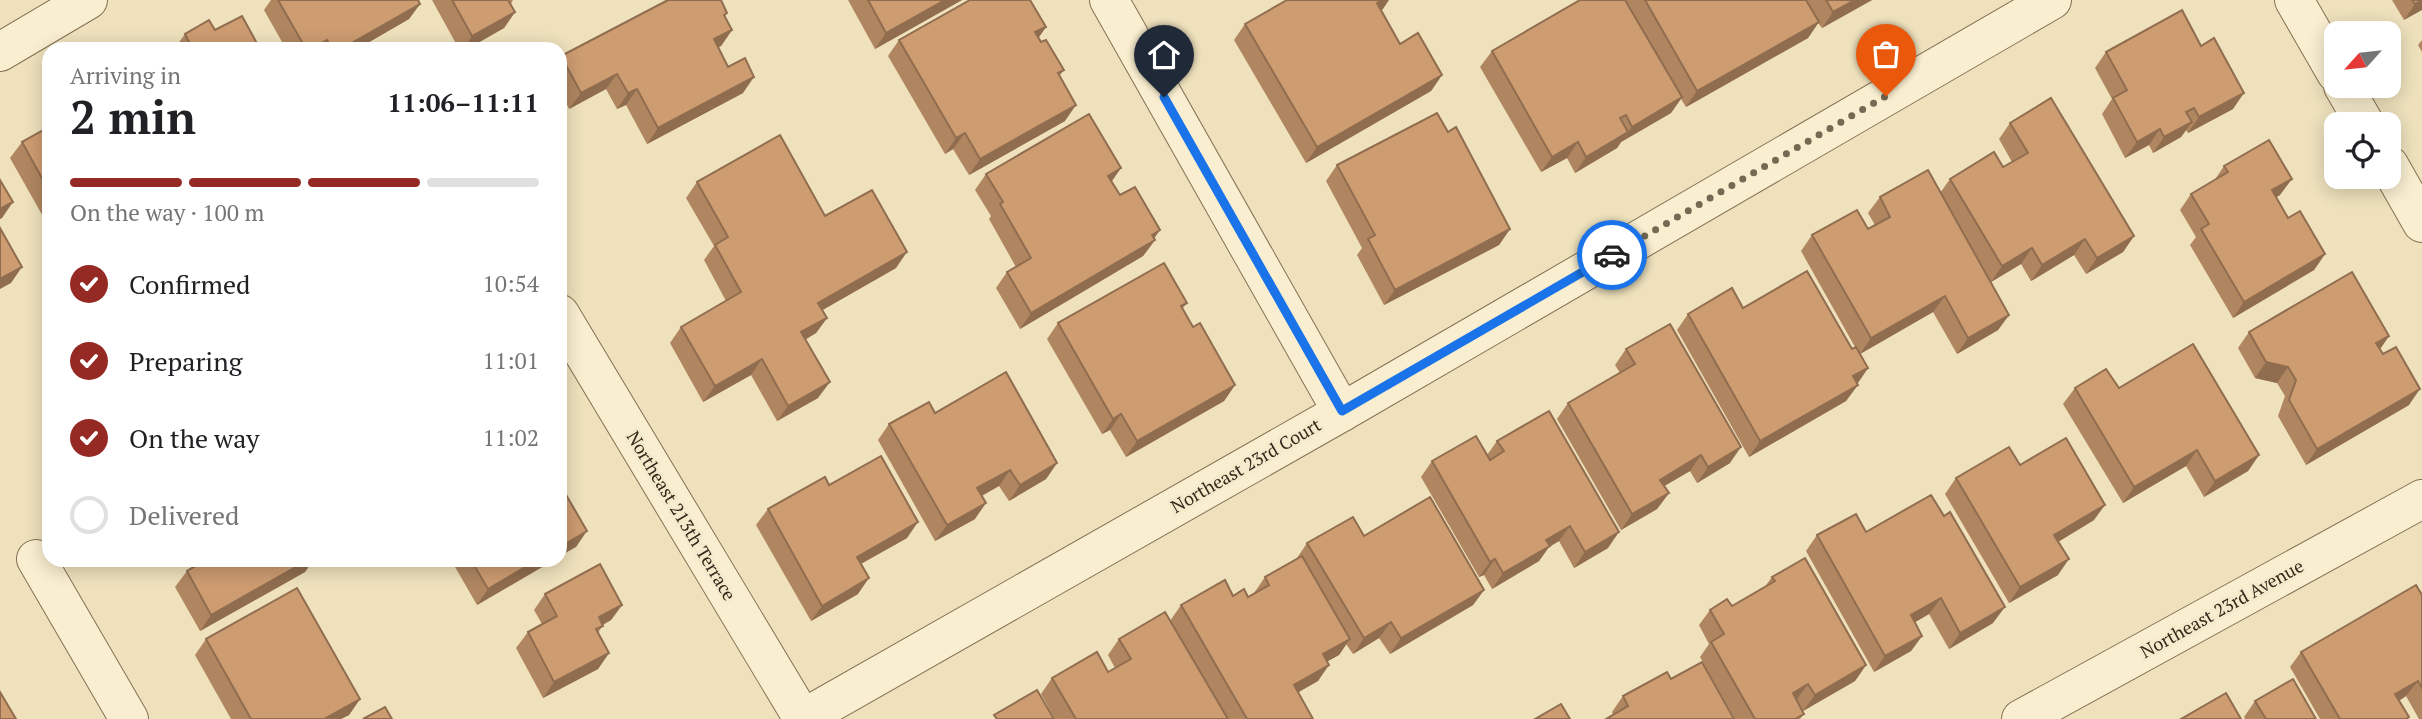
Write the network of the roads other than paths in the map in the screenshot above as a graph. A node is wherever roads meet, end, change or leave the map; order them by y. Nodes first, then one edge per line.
1 (88, 0) edge
2 (1109, 0) edge
3 (2052, 0) edge
4 (2294, 0) edge
5 (0, 52) edge
6 (2324, 52) edge
7 (2401, 186) edge
8 (2422, 223) edge
9 (567, 326) edge
10 (1342, 411) junction
11 (2422, 499) edge
12 (36, 559) dead end
13 (129, 719) edge
14 (802, 719) edge
15 (2021, 719) edge

1 - 5 street
2 - 10 street
3 - 10 street, Northeast 23rd Court
4 - 6 street
7 - 8 street
9 - 14 street, Northeast 213th Terrace
10 - 14 street, Northeast 23rd Court
11 - 15 street, Northeast 23rd Avenue
12 - 13 street

